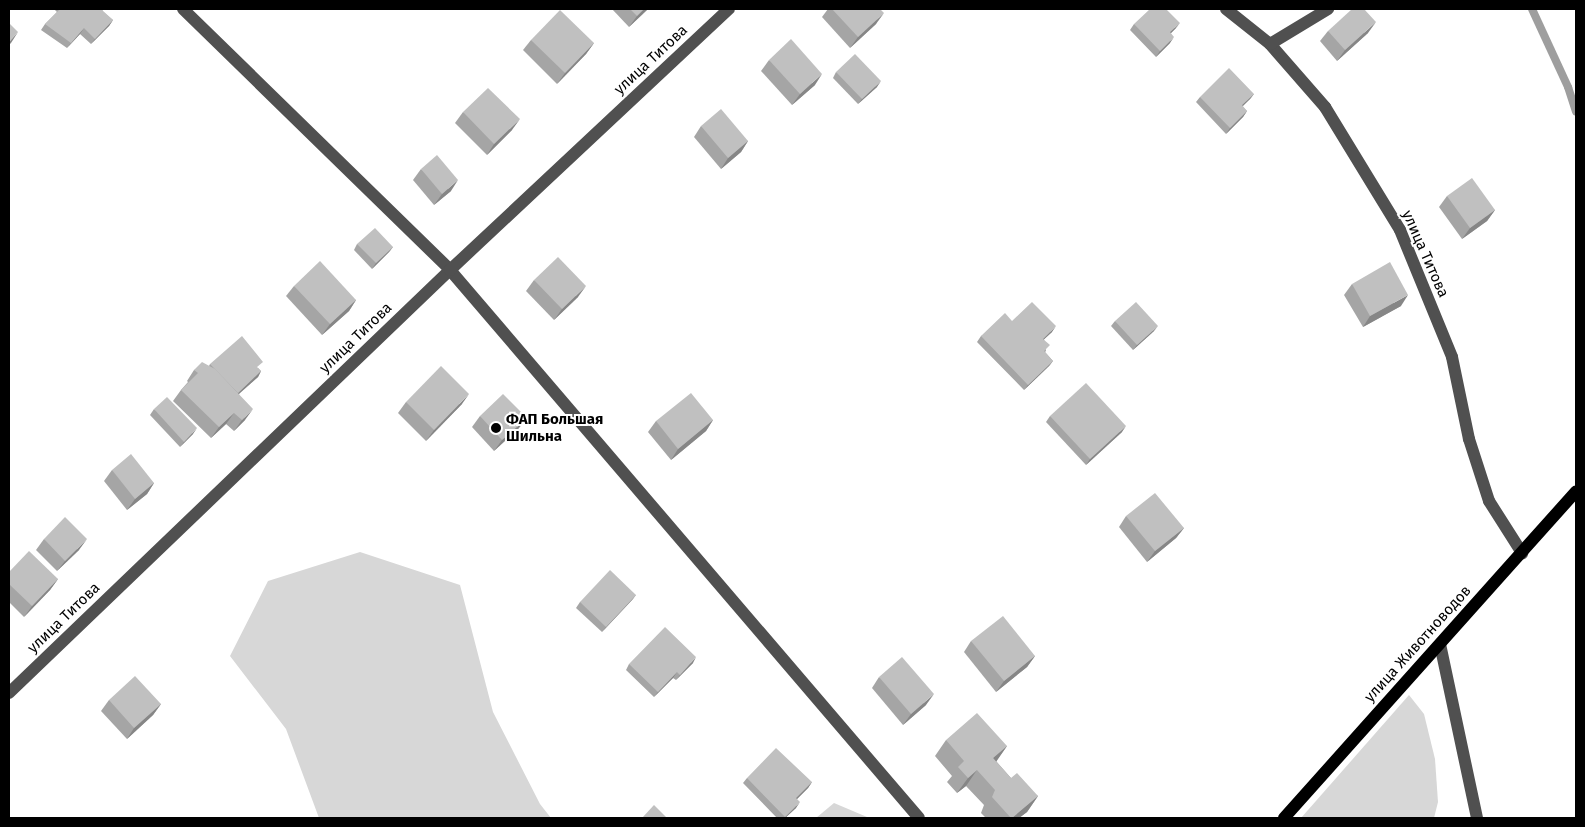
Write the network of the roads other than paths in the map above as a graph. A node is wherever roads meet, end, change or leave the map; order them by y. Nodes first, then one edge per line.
1 (183, 9) edge
2 (729, 9) edge
3 (1226, 9) edge
4 (1328, 9) edge
5 (1270, 44) junction
6 (450, 270) junction
7 (1576, 491) edge
8 (1522, 553) junction
9 (1440, 644) junction
10 (9, 693) edge
11 (919, 818) edge
12 (1284, 818) edge
13 (1477, 818) edge

1 - 6 street
2 - 6 street, улица Титова
3 - 5 street, улица Титова
4 - 5 street
5 - 8 street, улица Титова
6 - 10 street, улица Титова
6 - 11 street
7 - 8 main road, улица Животноводов
8 - 9 main road, улица Животноводов
9 - 12 main road, улица Животноводов
9 - 13 street

